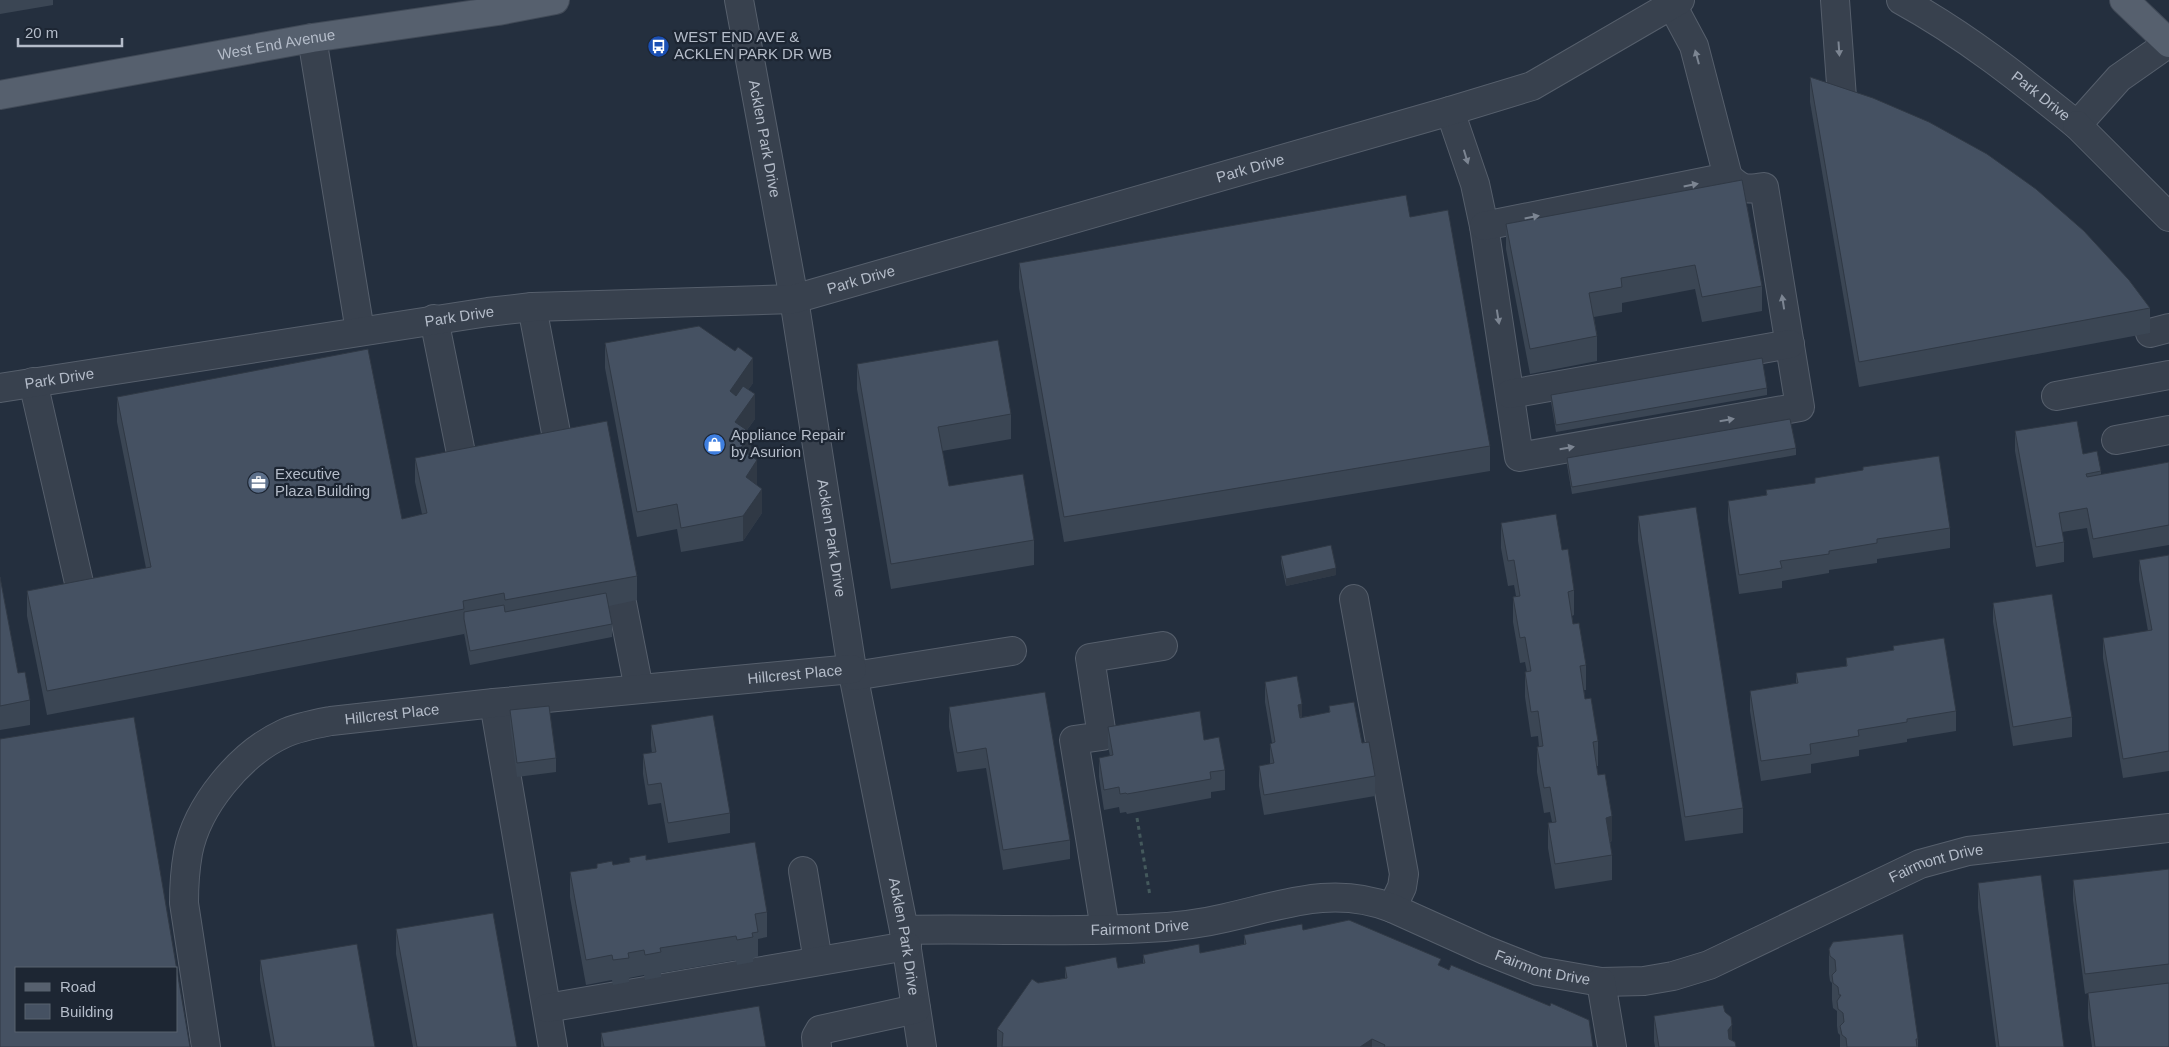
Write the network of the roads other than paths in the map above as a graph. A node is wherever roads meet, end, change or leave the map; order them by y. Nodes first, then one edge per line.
1 (555, 0) edge
2 (739, 0) edge
3 (1835, 0) edge
4 (1901, 0) edge
5 (2124, 0) edge
6 (1676, 2) edge
7 (499, 5) edge
8 (312, 38) junction
9 (2169, 43) edge
10 (0, 95) edge
11 (1450, 111) junction
12 (1843, 112) edge
13 (2076, 125) junction
14 (1728, 177) junction
15 (2169, 217) edge
16 (1484, 226) junction
17 (794, 299) junction
18 (532, 307) junction
19 (434, 319) junction
20 (360, 331) junction
21 (1790, 344) junction
22 (2169, 375) edge
23 (33, 382) junction
24 (0, 388) edge
25 (1510, 394) junction
26 (2056, 396) dead end
27 (2169, 430) edge
28 (557, 438) edge
29 (2116, 440) dead end
30 (465, 472) edge
31 (80, 587) edge
32 (1354, 599) dead end
33 (622, 603) edge
34 (1163, 646) dead end
35 (1012, 651) dead end
36 (853, 672) junction
37 (639, 689) junction
38 (494, 703) junction
39 (2169, 828) edge
40 (803, 871) dead end
41 (1392, 908) junction
42 (1105, 929) junction
43 (906, 938) junction
44 (818, 960) junction
45 (1601, 982) junction
46 (547, 1008) junction
47 (916, 1009) junction
48 (206, 1047) edge
49 (553, 1047) edge
50 (818, 1047) edge
51 (922, 1047) edge
52 (1612, 1047) edge

1 - 7 main road, West End Avenue
2 - 17 street, Acklen Park Drive
3 -> 12 street
4 - 13 street, Park Drive
5 - 9 main road
6 - 11 street, Park Drive
14 -> 6 street
7 - 8 main road, West End Avenue
8 - 10 main road, West End Avenue
8 - 20 street
9 - 13 street, Park Drive
11 -> 16 street
11 - 17 street, Park Drive
13 - 15 street
16 -> 14 street
21 -> 14 street
16 -> 25 street
17 - 18 street, Park Drive
17 - 36 street, Acklen Park Drive
18 - 19 street, Park Drive
18 - 28 street
19 - 20 street, Park Drive
19 - 30 street
20 - 23 street, Park Drive
21 - 25 street
25 -> 21 street
22 - 26 street
23 - 24 street, Park Drive
23 - 31 street
27 - 29 street
32 - 41 street
33 - 37 street
34 - 42 street
35 - 36 street, Hillcrest Place
36 - 37 street, Hillcrest Place
36 - 43 street, Acklen Park Drive
37 - 38 street, Hillcrest Place
38 - 46 street
38 - 48 street, Hillcrest Place
39 - 45 street, Fairmont Drive
40 - 44 street
41 - 42 street, Fairmont Drive
41 - 45 street, Fairmont Drive
42 - 43 street, Fairmont Drive
43 - 44 street, Fairmont Drive
43 - 47 street, Acklen Park Drive
44 - 46 street, Fairmont Drive
45 - 52 street
46 - 49 street
47 - 50 street
47 - 51 street, Acklen Park Drive

